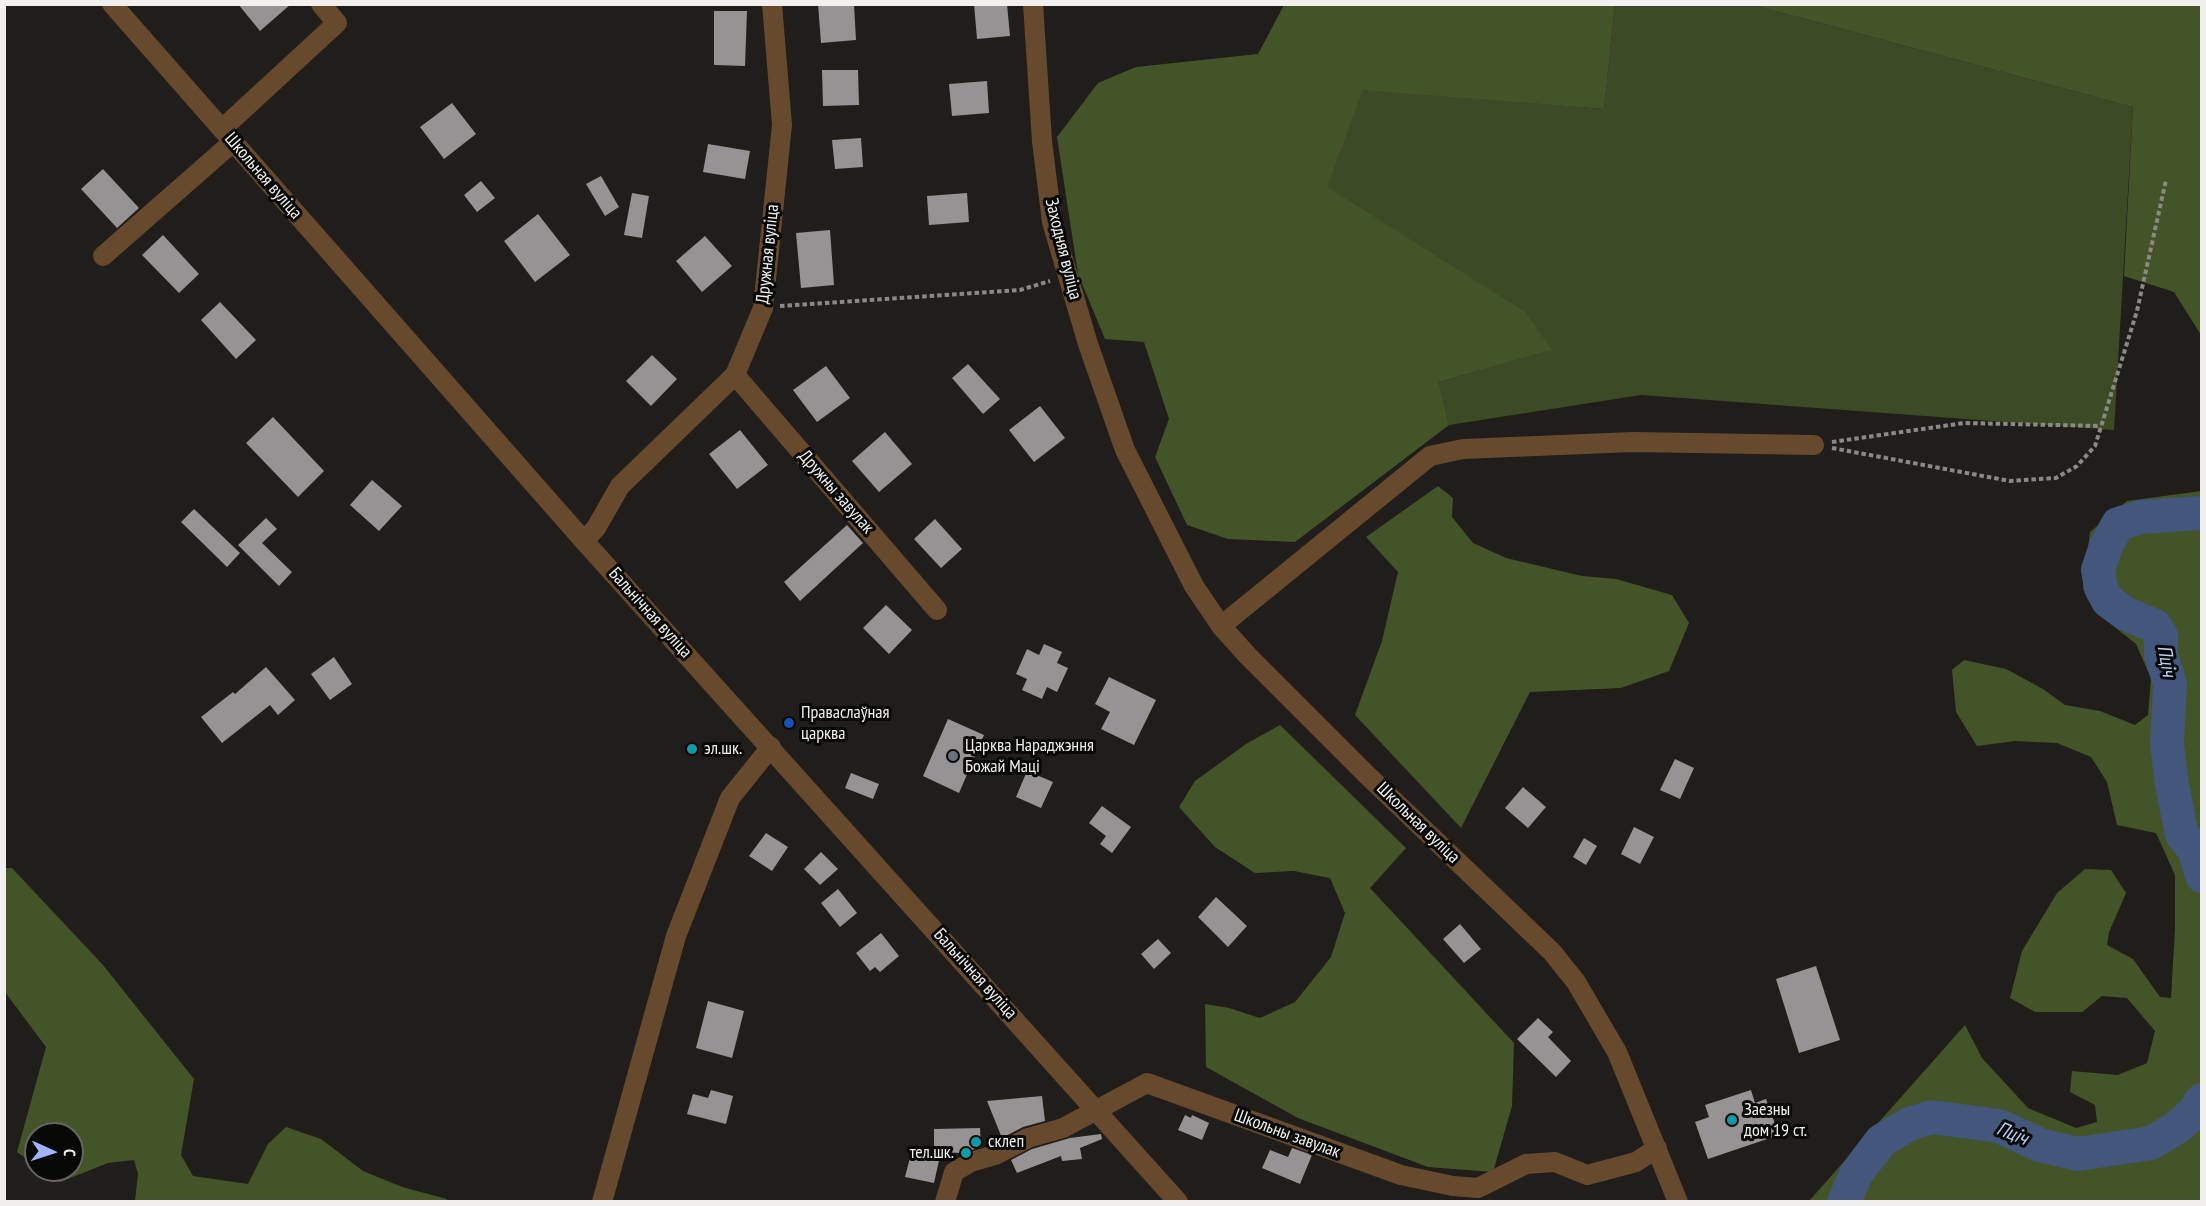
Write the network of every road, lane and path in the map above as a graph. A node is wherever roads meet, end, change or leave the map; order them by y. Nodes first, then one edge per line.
1 (112, 4) edge
2 (321, 4) edge
3 (772, 4) edge
4 (1033, 4) edge
5 (228, 136) junction
6 (2166, 180) dead end
7 (103, 256) dead end
8 (1068, 275) junction
9 (763, 308) junction
10 (735, 375) junction
11 (2101, 426) junction
12 (1814, 445) junction
13 (1128, 456) joint
14 (553, 506) joint
15 (584, 541) junction
16 (937, 610) dead end
17 (1221, 626) junction
18 (771, 747) junction
19 (1097, 1111) junction
20 (1657, 1148) junction
21 (602, 1202) edge
22 (945, 1202) edge
23 (1178, 1202) edge
24 (1678, 1202) edge

1 - 5 street, Школьная вуліца
2 - 5 street
3 - 9 street, Дружная вуліца
4 - 8 street, Заходняя вуліца
5 - 7 street
5 - 14 street, Школьная вуліца
6 - 11 path
8 - 9 path
8 - 13 street, Заходняя вуліца
9 - 10 street, Дружная вуліца
10 - 15 street, Дружная вуліца
10 - 16 street, Дружны завулак
11 - 12 path
11 - 12 path
12 - 17 street
13 - 17 street, Школьная вуліца
14 - 15 street, Бальнічная вуліца
15 - 18 street, Бальнічная вуліца
17 - 20 street, Школьная вуліца
18 - 19 street, Бальнічная вуліца
18 - 21 street
19 - 20 street, Школьны завулак
19 - 22 street, Школьны завулак
19 - 23 street, Бальнічная вуліца
20 - 24 street, Школьная вуліца

